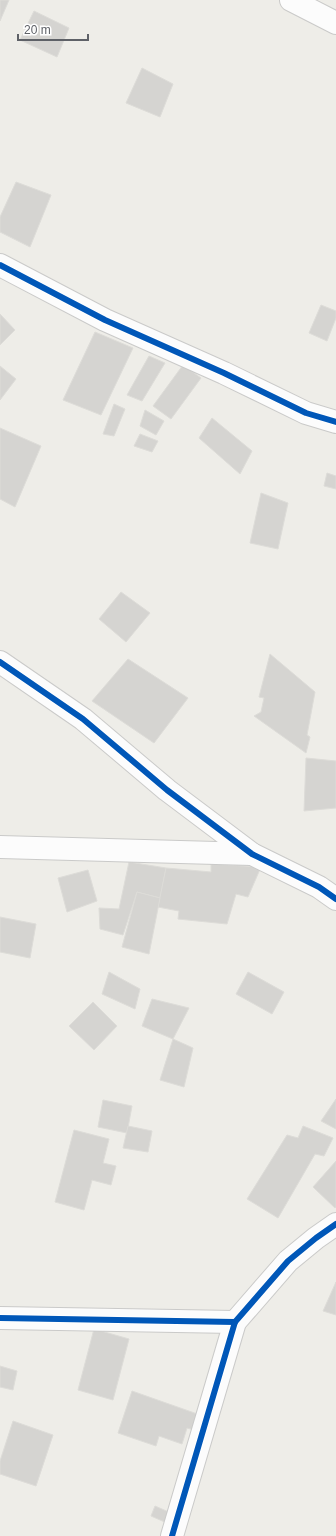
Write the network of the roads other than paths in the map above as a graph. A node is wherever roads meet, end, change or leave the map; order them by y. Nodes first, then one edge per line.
1 (291, 0) edge
2 (336, 23) edge
3 (0, 265) edge
4 (336, 422) edge
5 (0, 662) edge
6 (0, 847) edge
7 (252, 854) junction
8 (336, 899) edge
9 (336, 1224) edge
10 (0, 1318) edge
11 (234, 1322) junction
12 (172, 1536) edge

1 - 2 street
3 - 4 street
5 - 7 street
6 - 7 street
7 - 8 street
9 - 11 street
10 - 11 street
11 - 12 street

